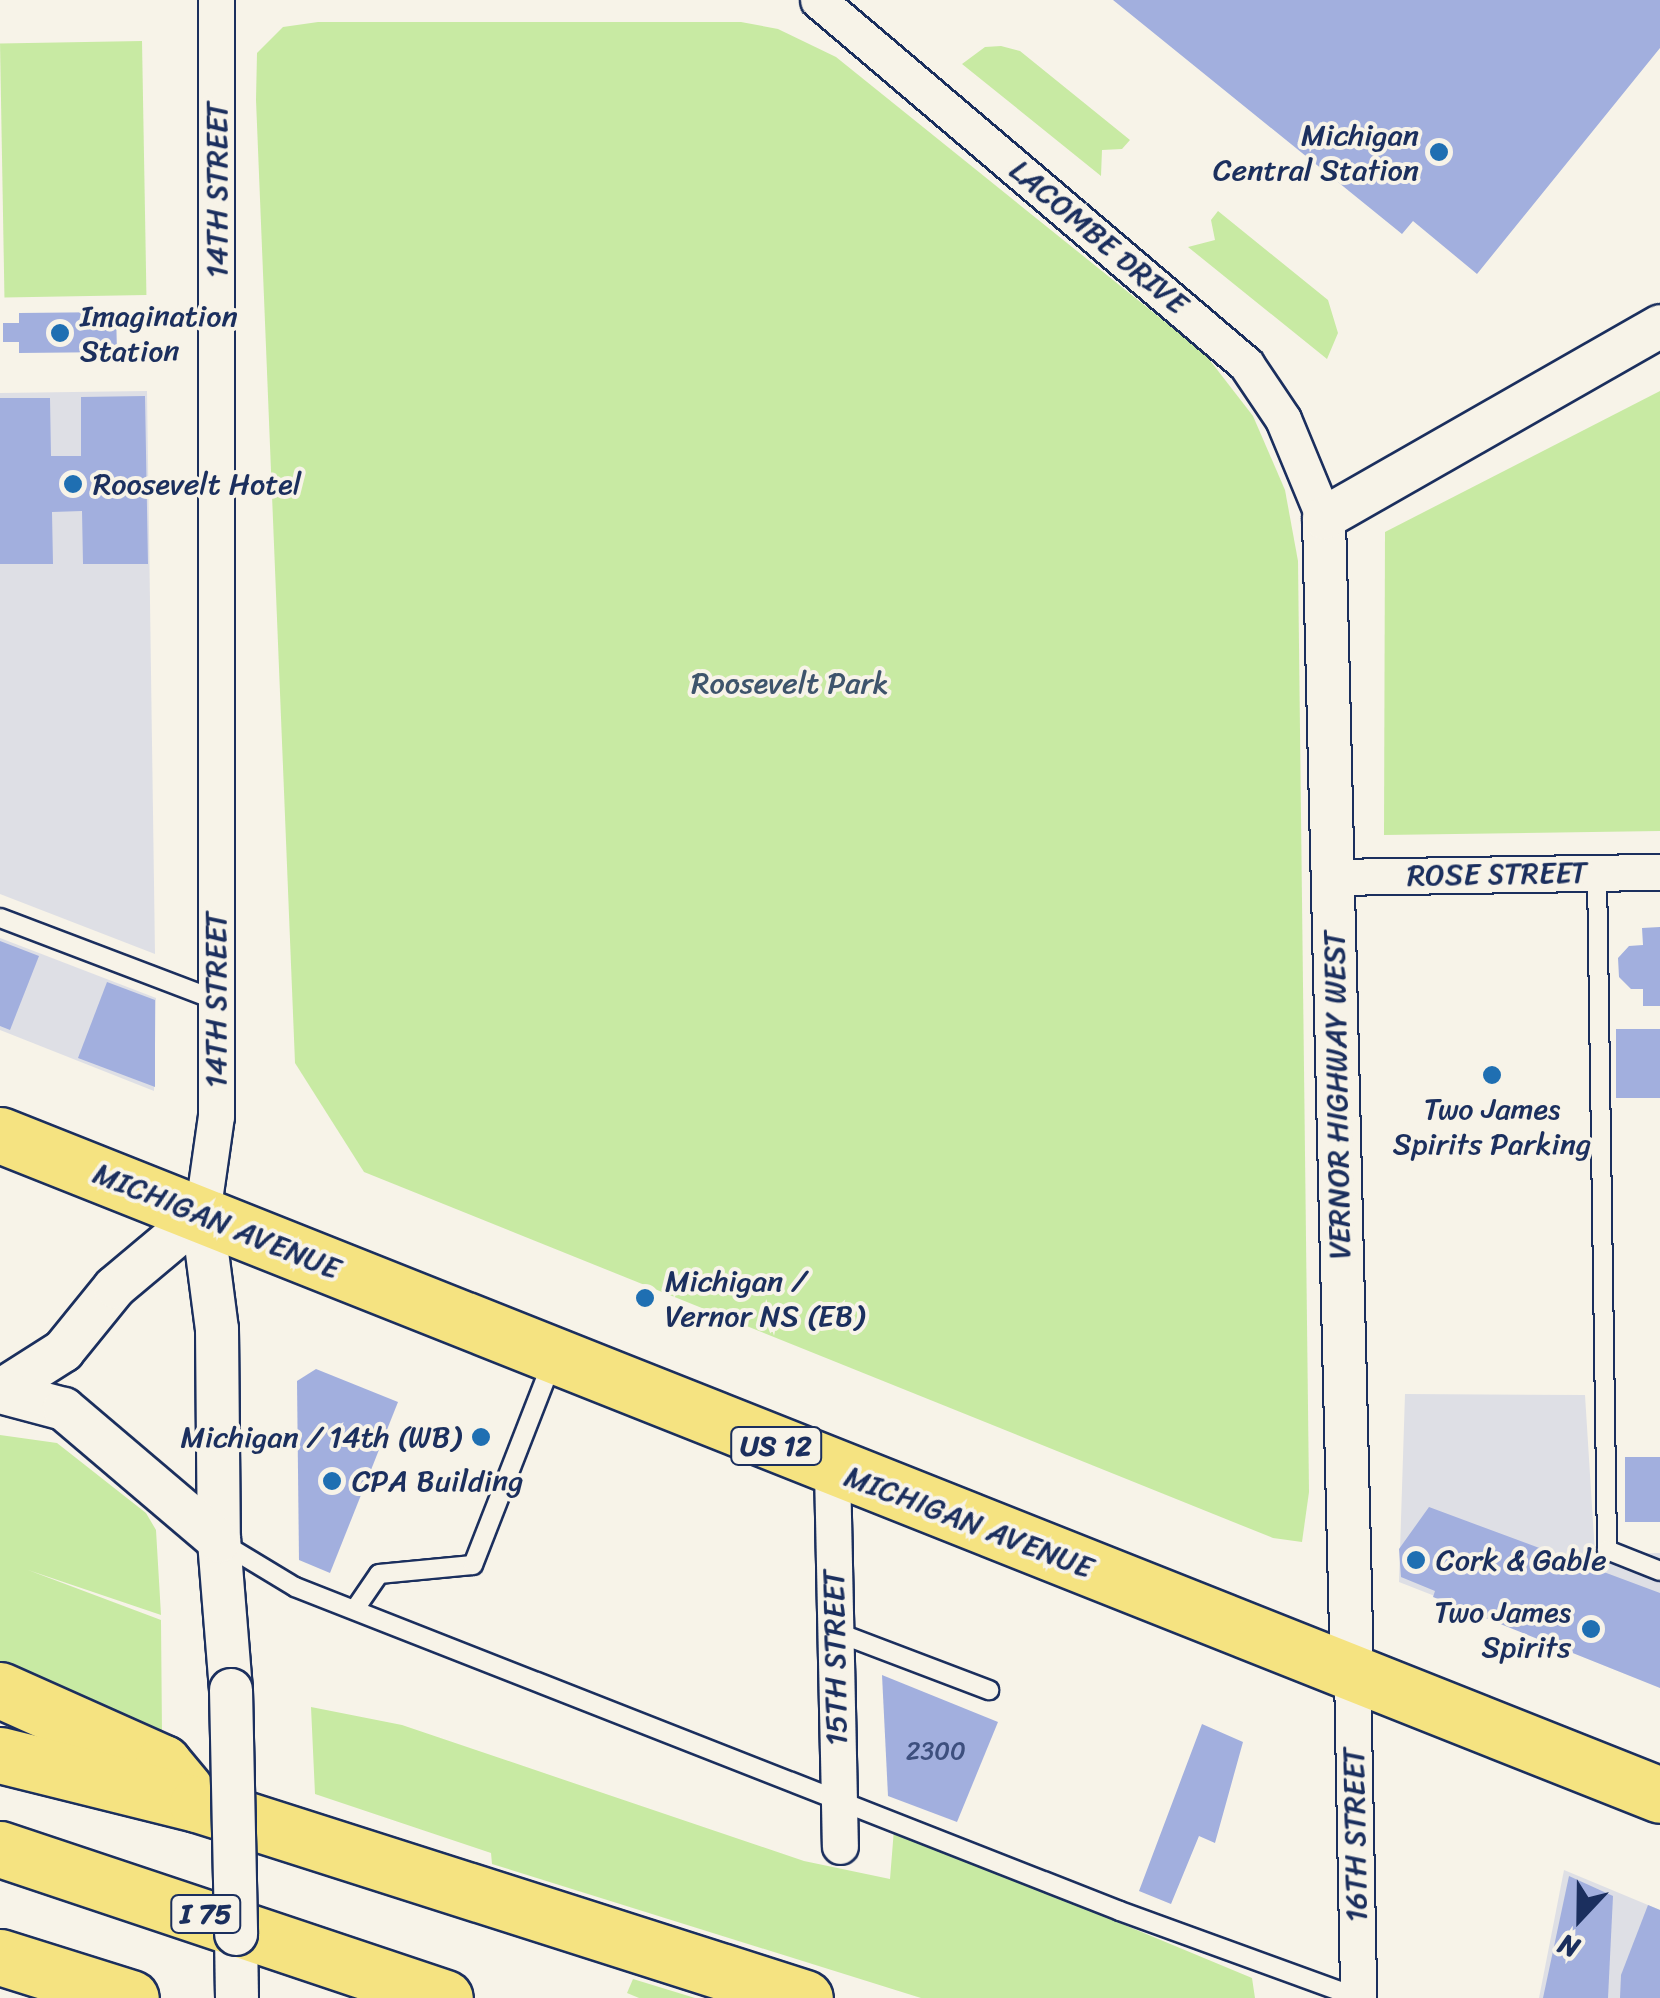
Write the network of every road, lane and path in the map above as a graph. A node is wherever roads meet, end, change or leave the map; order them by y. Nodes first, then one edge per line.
1 (216, 0) edge
2 (818, 0) edge
3 (1660, 326) edge
4 (1324, 518) junction
5 (1660, 872) edge
6 (1597, 873) junction
7 (1333, 877) junction
8 (0, 918) edge
9 (216, 1000) junction
10 (0, 1134) edge
11 (202, 1214) junction
12 (554, 1357) junction
13 (0, 1391) edge
14 (832, 1469) junction
15 (219, 1541) junction
16 (1660, 1571) edge
17 (355, 1609) junction
18 (836, 1632) junction
19 (1352, 1673) junction
20 (0, 1690) edge
21 (989, 1690) dead end
22 (0, 1755) edge
23 (1660, 1795) edge
24 (836, 1802) junction
25 (197, 1804) junction
26 (840, 1846) dead end
27 (0, 1849) edge
28 (0, 1958) edge
29 (132, 1998) edge
30 (238, 1998) edge
31 (445, 1998) edge
32 (805, 1998) edge
33 (1359, 1998) edge

1 - 9 street, 14TH STREET
2 - 4 street, LACOMBE DRIVE
3 - 4 street
4 - 7 street, VERNOR HIGHWAY WEST
5 - 6 street, ROSE STREET
6 - 7 street, ROSE STREET
6 - 16 lane
7 - 19 street, VERNOR HIGHWAY WEST
8 - 9 lane
9 - 11 street, 14TH STREET
10 - 11 main road, MICHIGAN AVENUE / US 12
11 - 12 main road, MICHIGAN AVENUE / US 12
11 - 13 street
11 - 15 street, 14TH STREET
12 - 14 main road, MICHIGAN AVENUE / US 12
12 - 17 lane
13 - 15 street
14 - 18 street, 15TH STREET
14 - 19 main road, MICHIGAN AVENUE / US 12
15 - 17 lane
15 - 30 street, 14TH STREET, bridge
17 - 24 lane
18 - 21 lane
18 - 24 street, 15TH STREET
19 - 23 main road, MICHIGAN AVENUE / US 12
19 - 33 street, 16TH STREET
20 - 25 main road
22 - 25 main road
24 - 26 street, 15TH STREET
24 - 33 lane
25 - 32 main road
27 - 31 main road, I 75
28 - 29 main road

